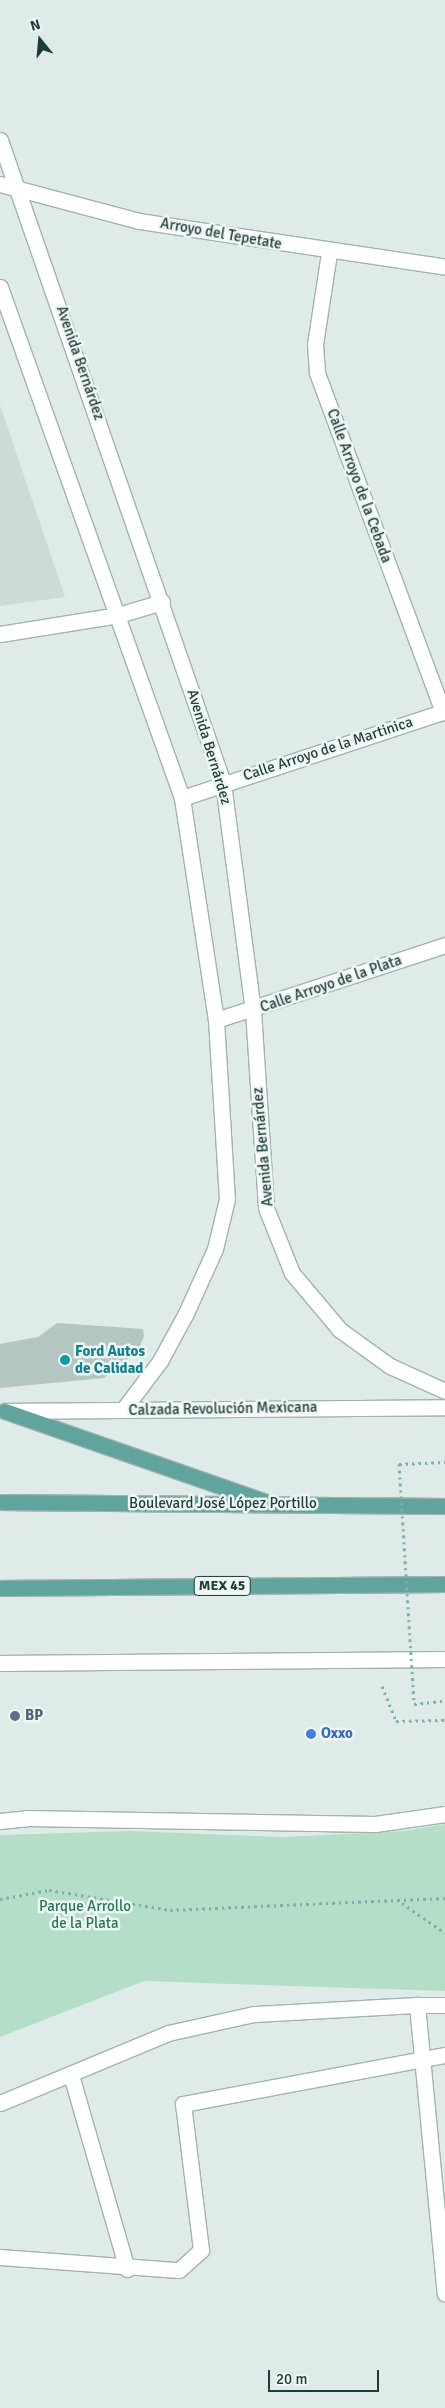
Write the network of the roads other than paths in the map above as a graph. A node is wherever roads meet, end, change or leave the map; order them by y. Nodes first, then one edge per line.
1 (0, 140) edge
2 (0, 184) edge
3 (20, 189) junction
4 (329, 253) junction
5 (445, 267) edge
6 (0, 287) edge
7 (162, 602) junction
8 (118, 615) junction
9 (0, 634) edge
10 (444, 712) edge
11 (223, 783) junction
12 (182, 798) junction
13 (445, 945) edge
14 (253, 1011) junction
15 (216, 1020) junction
16 (445, 1391) edge
17 (445, 1406) edge
18 (123, 1410) junction
19 (3, 1411) edge
20 (0, 1502) edge
21 (274, 1504) junction
22 (445, 1506) edge
23 (445, 1584) edge
24 (0, 1588) edge
25 (445, 1659) edge
26 (0, 1663) edge
27 (445, 1814) edge
28 (0, 1821) edge
29 (417, 2005) junction
30 (445, 2005) edge
31 (445, 2056) edge
32 (424, 2058) junction
33 (71, 2075) junction
34 (0, 2103) edge
35 (0, 2257) edge
36 (127, 2269) junction
37 (445, 2294) edge

1 - 3 street, Avenida Bernárdez
2 - 3 street, Arroyo del Tepetate
3 - 4 street, Arroyo del Tepetate
3 - 7 street, Avenida Bernárdez
4 - 5 street, Arroyo del Tepetate
4 - 10 street, Calle Arroyo de la Cebada
6 - 8 street
7 - 8 street
7 - 11 street, Avenida Bernárdez
8 - 9 street
8 - 12 street
10 - 11 street, Calle Arroyo de la Martinica
11 - 12 street, Calle Arroyo de la Martinica
11 - 14 street, Avenida Bernárdez
12 - 15 street
13 - 14 street, Calle Arroyo de la Plata
14 - 15 street, Calle Arroyo de la Plata
14 - 16 street, Avenida Bernárdez
15 - 18 street
17 - 18 street, Calzada Revolución Mexicana
18 - 19 street, Calzada Revolución Mexicana
19 - 21 main road
20 - 21 main road, Boulevard José López Portillo
21 - 22 main road, Boulevard José López Portillo
23 - 24 main road, MEX 45
25 - 26 street
27 - 28 street
29 - 30 street
29 - 32 street
29 - 33 street
31 - 32 street
32 - 36 street
32 - 37 street
33 - 34 street
33 - 36 street
35 - 36 street

